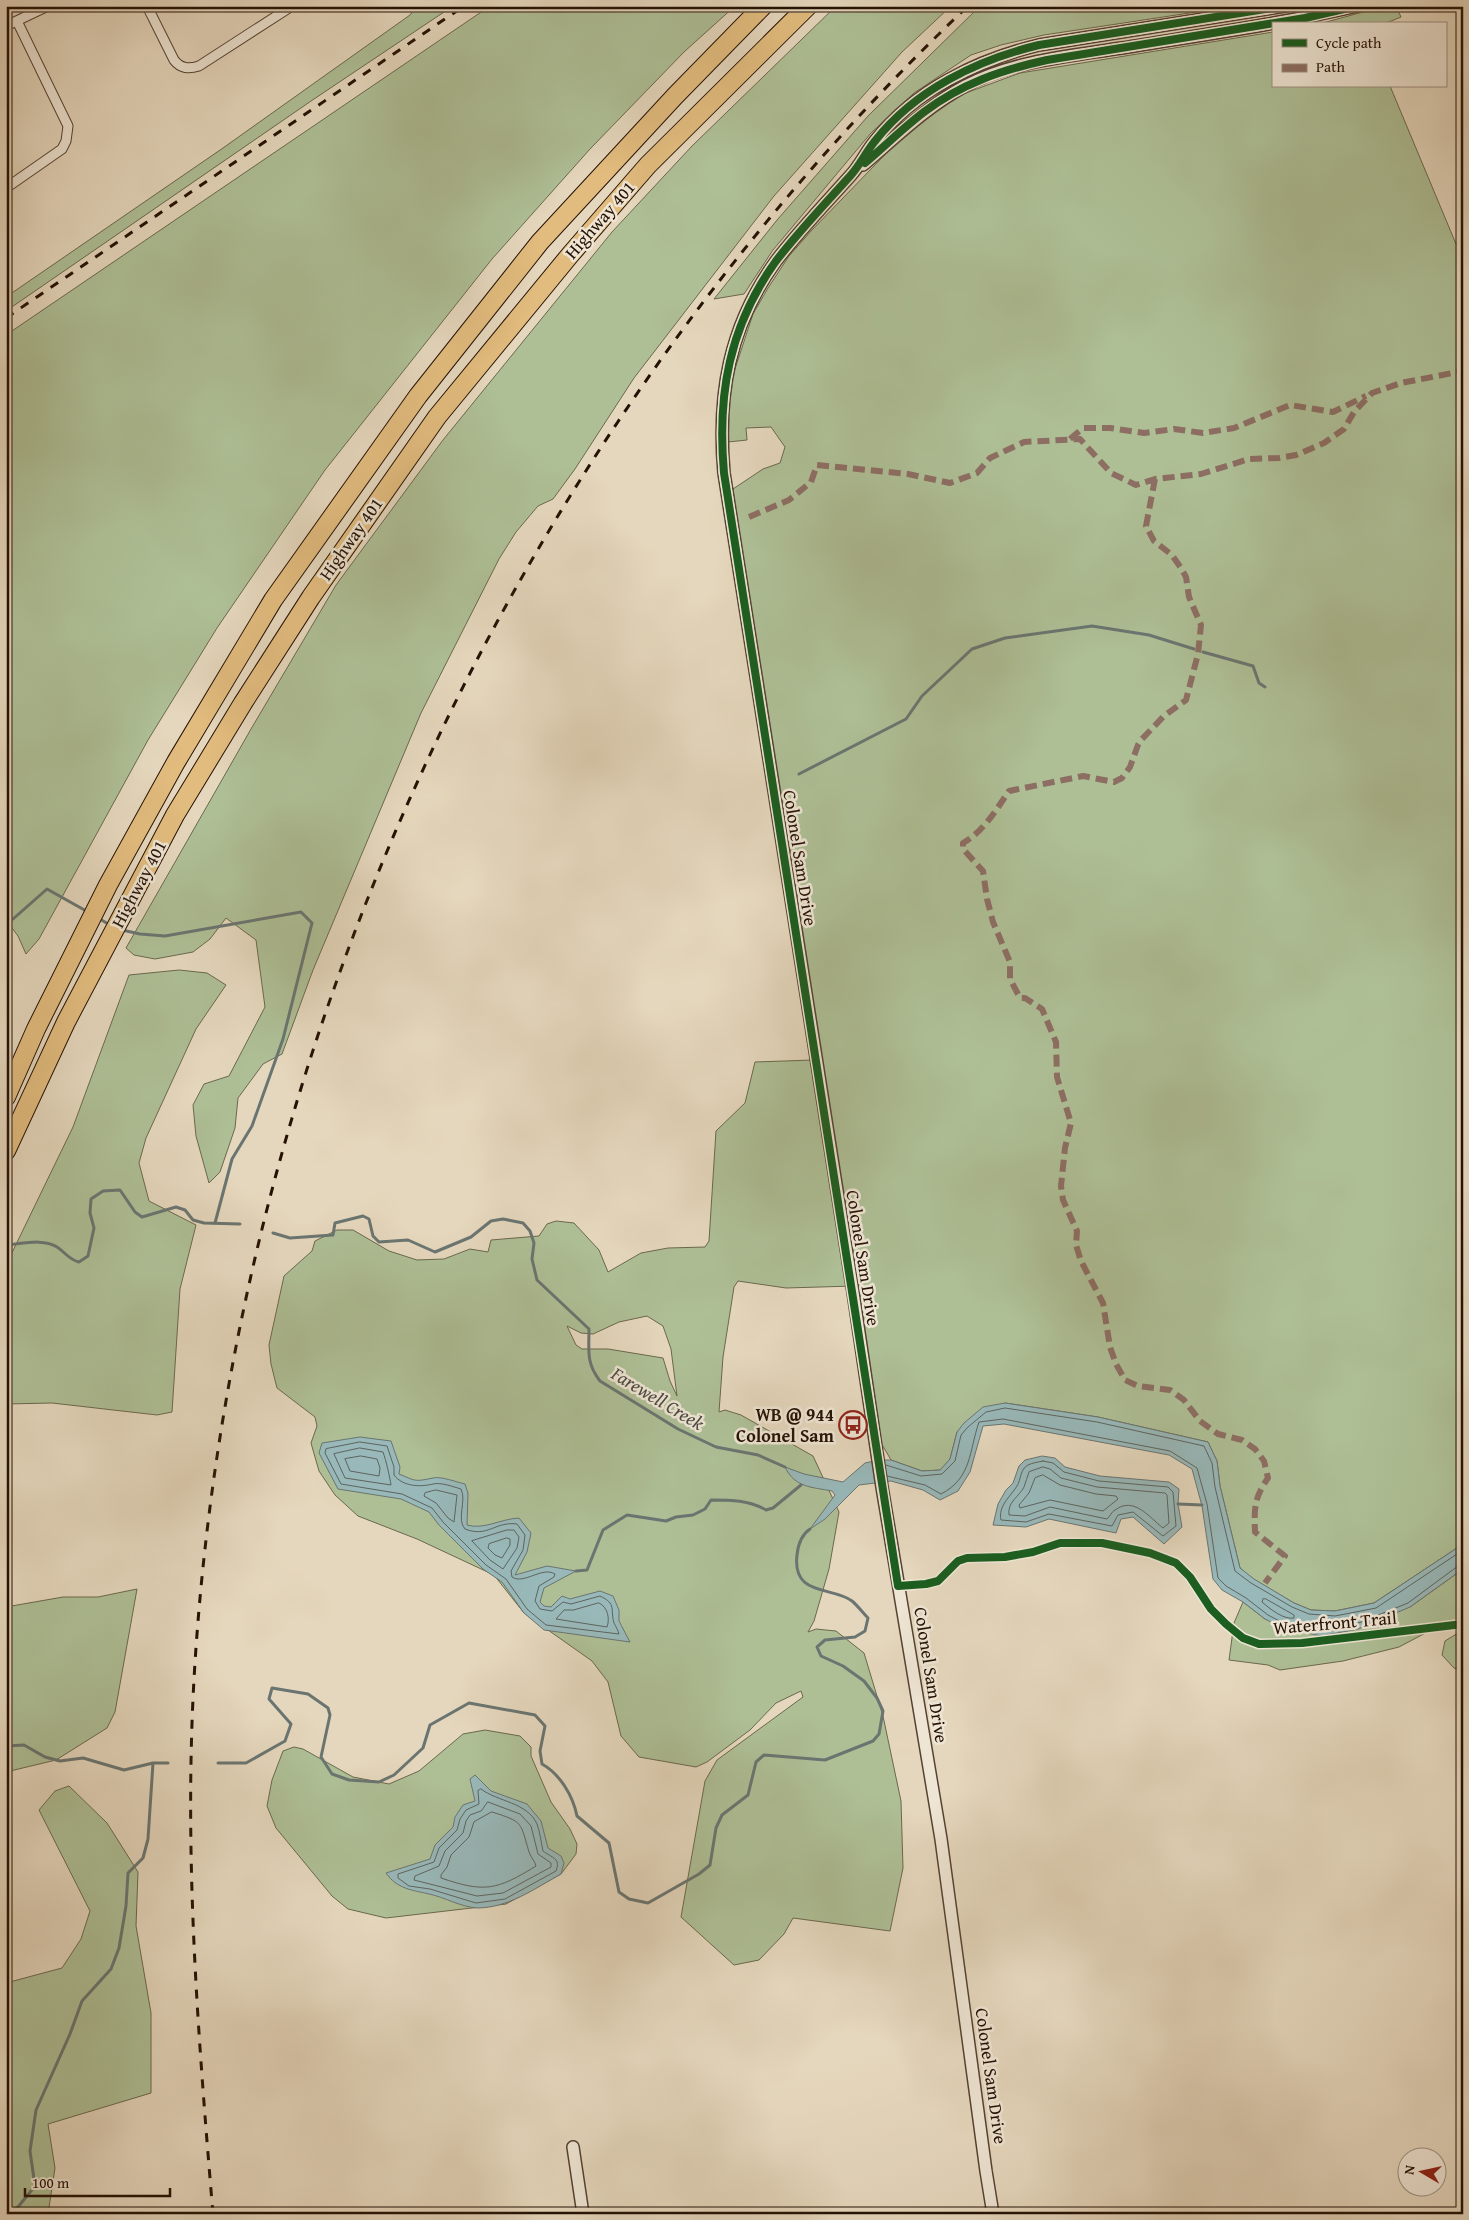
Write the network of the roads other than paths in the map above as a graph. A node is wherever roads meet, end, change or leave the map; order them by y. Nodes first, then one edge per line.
1 (48, 6) edge
2 (147, 6) edge
3 (292, 6) edge
4 (764, 6) edge
5 (808, 6) edge
6 (1285, 6) edge
7 (1357, 6) edge
8 (17, 21) junction
9 (1280, 22) edge
10 (1272, 23) edge
11 (6, 26) edge
12 (854, 172) junction
13 (6, 188) edge
14 (6, 1097) edge
15 (6, 1151) edge
16 (573, 2147) dead end
17 (583, 2214) edge
18 (994, 2214) edge

1 - 8 street
2 - 3 street
4 - 14 highway, Highway 401
5 - 15 highway, Highway 401
6 - 12 street, Colonel Sam Drive
7 - 9 street, Colonel Sam Drive
8 - 11 street
8 - 13 street
10 - 12 street, Colonel Sam Drive
12 - 18 street, Colonel Sam Drive
16 - 17 street

